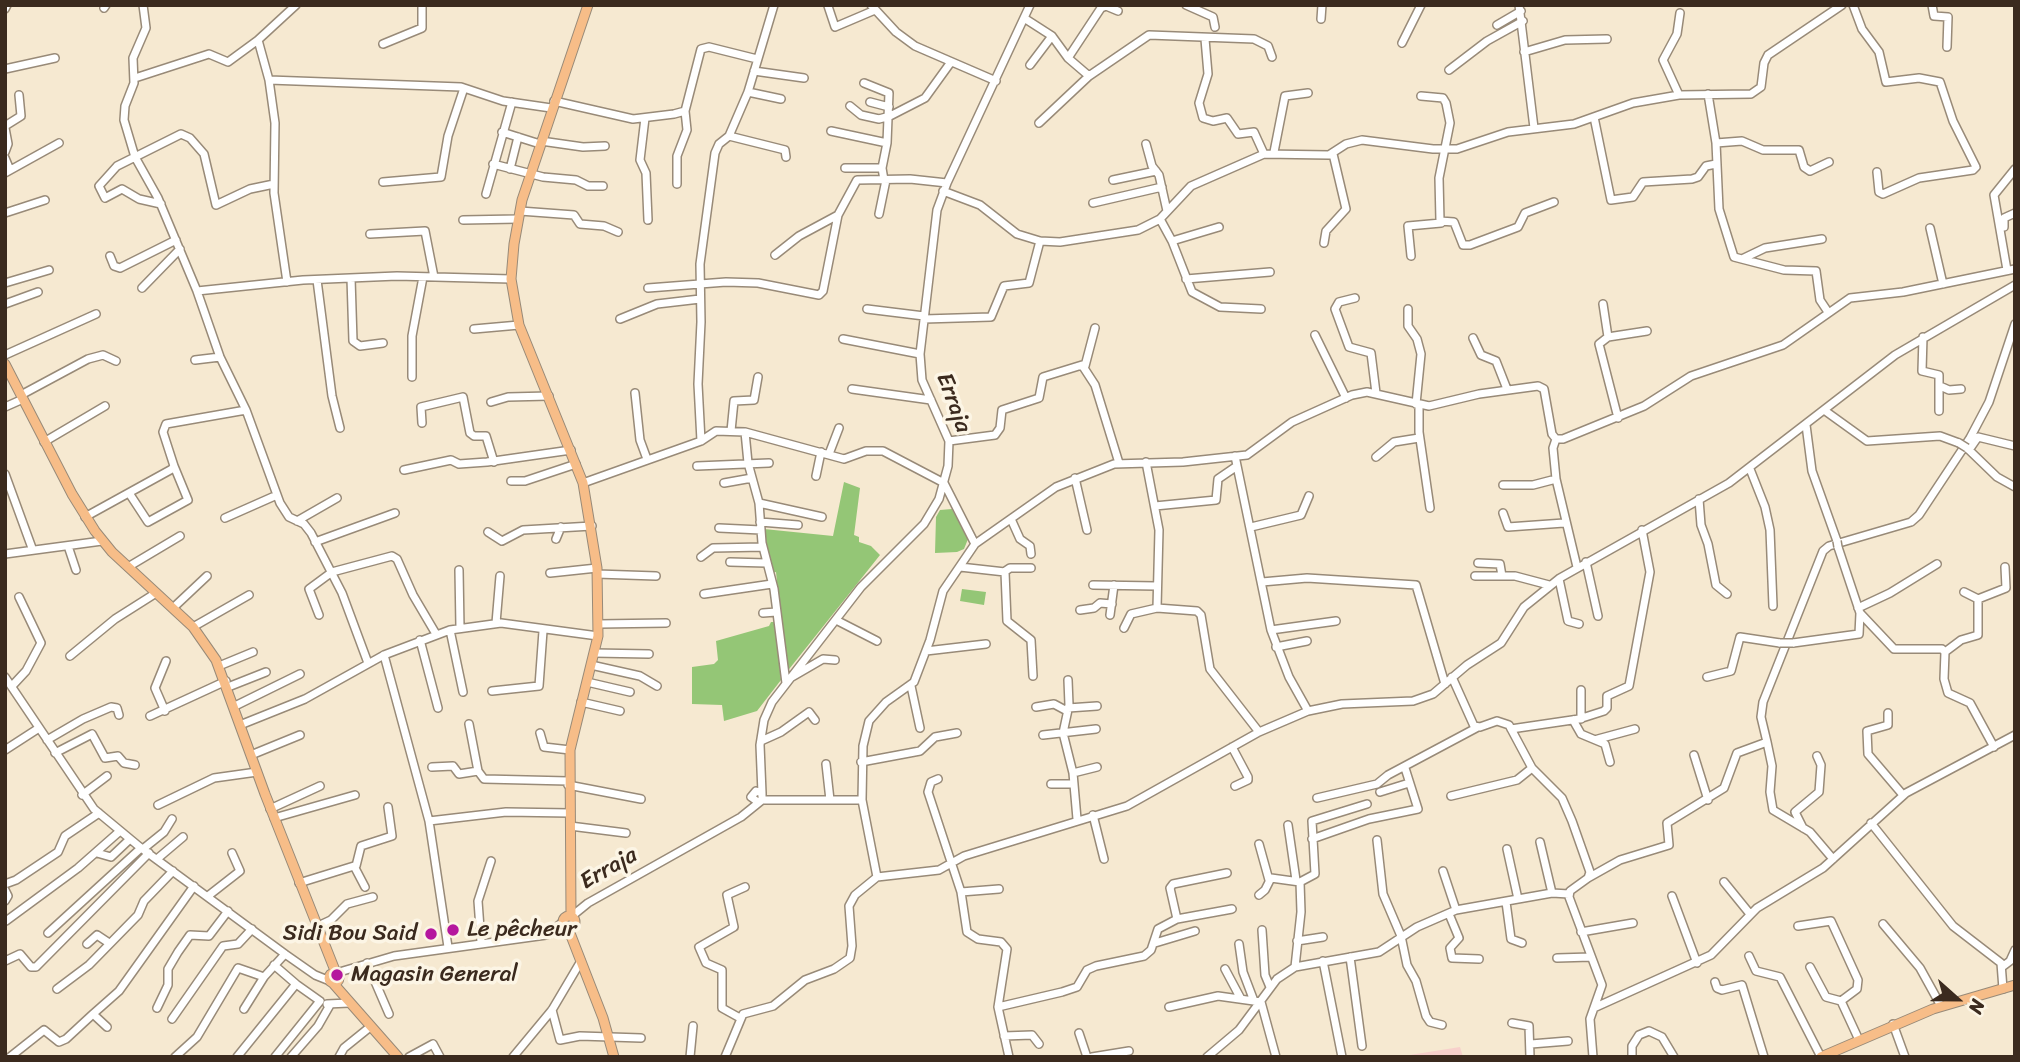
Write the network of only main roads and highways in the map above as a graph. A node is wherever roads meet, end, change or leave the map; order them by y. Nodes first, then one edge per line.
1 (590, 5) edge
2 (5, 364) edge
3 (2015, 985) edge
4 (1825, 1056) edge
5 (398, 1057) edge
6 (614, 1057) edge

1 - 6 main road
2 - 5 main road
3 - 4 main road

